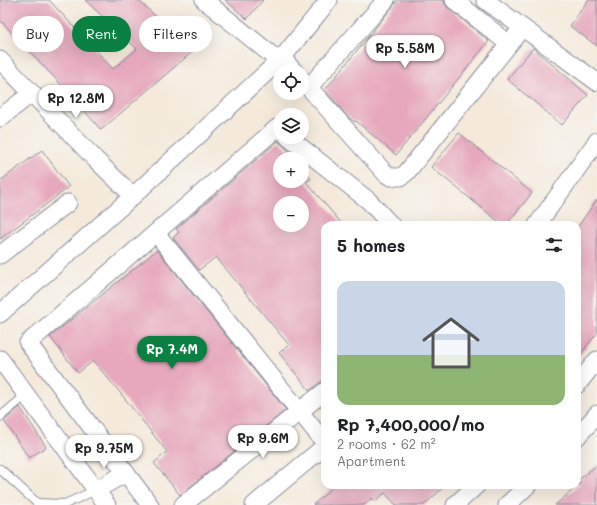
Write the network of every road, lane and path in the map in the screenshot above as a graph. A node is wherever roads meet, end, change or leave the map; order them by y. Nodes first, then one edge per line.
1 (204, 0) edge
2 (329, 0) edge
3 (386, 0) edge
4 (454, 0) edge
5 (485, 0) edge
6 (522, 28) junction
7 (509, 44) junction
8 (0, 60) edge
9 (281, 60) junction
10 (286, 64) edge
11 (309, 80) edge
12 (597, 82) edge
13 (309, 88) edge
14 (32, 93) junction
15 (0, 118) edge
16 (273, 131) edge
17 (597, 141) edge
18 (297, 144) edge
19 (133, 196) junction
20 (68, 203) dead end
21 (387, 221) edge
22 (540, 221) edge
23 (156, 233) junction
24 (0, 255) edge
25 (0, 314) edge
26 (0, 359) edge
27 (597, 360) edge
28 (581, 380) edge
29 (321, 394) edge
30 (26, 395) junction
31 (300, 412) junction
32 (597, 414) edge
33 (0, 417) edge
34 (581, 432) edge
35 (321, 439) edge
36 (321, 447) edge
37 (0, 468) edge
38 (126, 473) junction
39 (473, 489) edge
40 (524, 489) edge
41 (96, 490) junction
42 (107, 505) edge
43 (150, 505) edge
44 (183, 505) edge
45 (254, 505) edge
46 (455, 505) edge
47 (507, 505) edge

1 - 9 street
2 - 9 street
3 - 11 street
4 - 7 street
5 - 6 street
6 - 7 street
6 - 12 street
7 - 13 street
8 - 14 street
9 - 10 street
9 - 19 street
14 - 15 street
14 - 19 street
16 - 23 street
17 - 22 street
18 - 21 street
19 - 25 street
20 - 24 street
23 - 31 street
23 - 38 street
26 - 30 street
27 - 28 street
29 - 31 street
30 - 33 lane
30 - 41 street
31 - 35 street
31 - 44 street
32 - 34 street
36 - 45 street
37 - 41 lane
38 - 41 street
38 - 43 street
39 - 46 street
40 - 47 street
41 - 42 street

